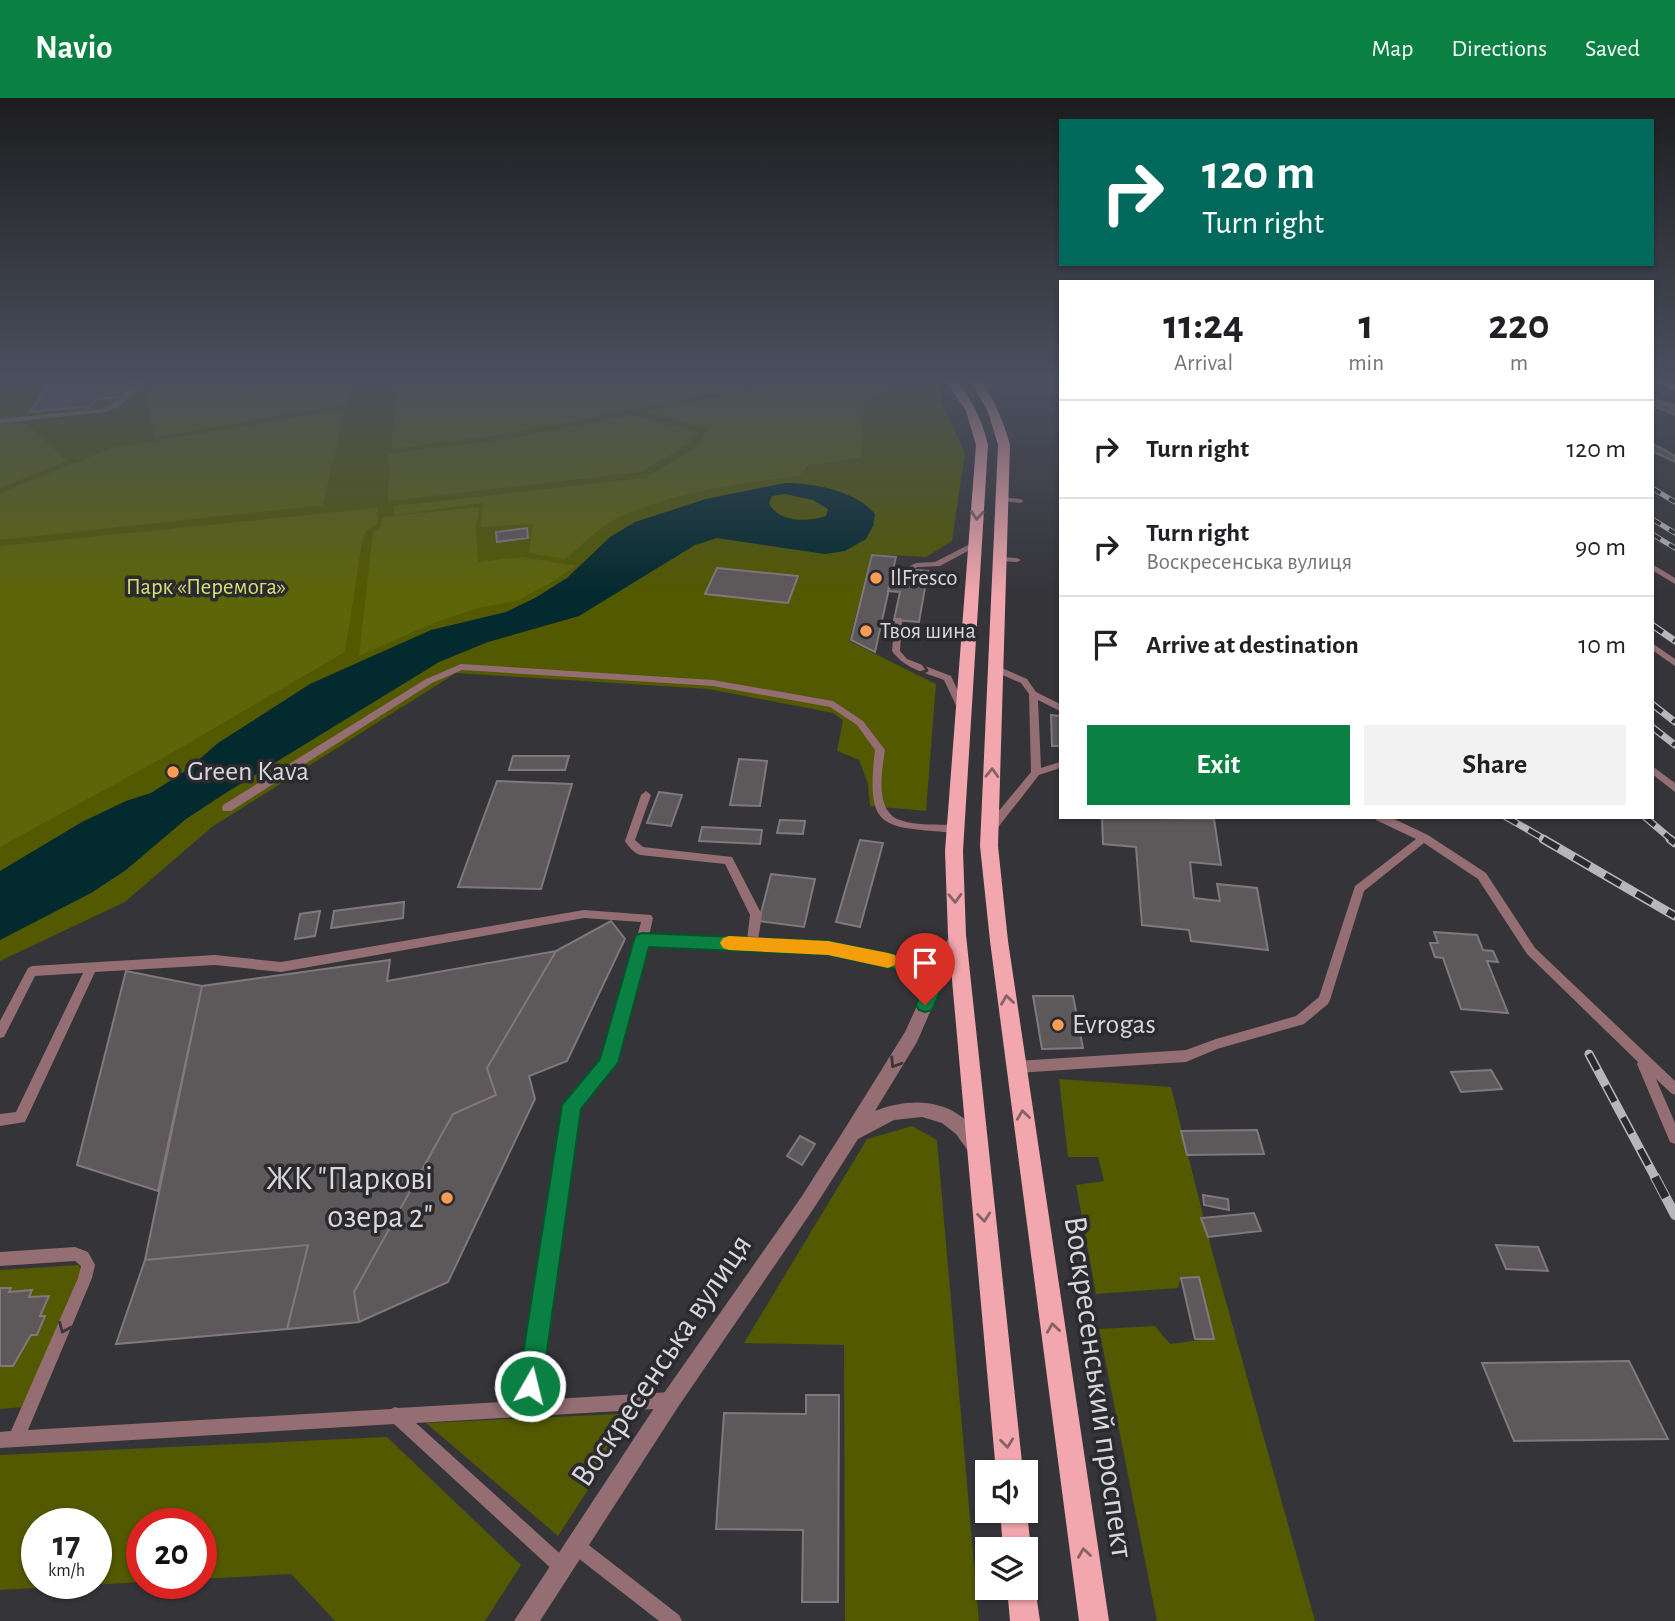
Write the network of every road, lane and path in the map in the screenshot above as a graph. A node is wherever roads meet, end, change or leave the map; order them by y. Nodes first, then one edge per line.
1 (981, 452) edge
2 (1004, 452) edge
3 (1002, 499) junction
4 (1020, 501) dead end
5 (975, 545) junction
6 (1000, 559) junction
7 (1017, 560) dead end
8 (1654, 567) edge
9 (908, 569) dead end
10 (1675, 582) edge
11 (898, 620) dead end
12 (1654, 647) edge
13 (1675, 663) edge
14 (995, 664) junction
15 (1034, 694) junction
16 (1059, 707) edge
17 (963, 712) junction
18 (1059, 767) edge
19 (1654, 771) edge
20 (1036, 773) junction
21 (1675, 788) edge
22 (646, 795) dead end
23 (227, 808) dead end
24 (1384, 819) edge
25 (955, 829) junction
26 (990, 830) junction
27 (1424, 838) junction
28 (957, 935) junction
29 (642, 940) junction
30 (752, 944) junction
31 (92, 967) junction
32 (940, 971) junction
33 (0, 1033) edge
34 (1641, 1058) junction
35 (1017, 1067) junction
36 (1675, 1089) edge
37 (0, 1120) edge
38 (850, 1136) junction
39 (1675, 1138) edge
40 (977, 1149) junction
41 (0, 1259) edge
42 (671, 1400) junction
43 (527, 1408) junction
44 (395, 1415) junction
45 (8, 1439) edge
46 (1009, 1460) edge
47 (575, 1545) junction
48 (561, 1566) junction
49 (1023, 1600) edge
50 (526, 1621) edge
51 (673, 1621) edge
52 (1025, 1621) edge
53 (1094, 1621) edge

1 -> 5 main road
2 - 3 main road, Воскресенський проспект
3 - 4 lane
3 - 6 main road, Воскресенський проспект
5 - 9 lane
5 - 17 main road
6 - 7 lane
6 - 14 main road, Воскресенський проспект
8 - 10 lane
11 -> 17 lane
12 - 13 lane
14 - 15 lane
26 -> 14 main road, Воскресенський проспект
15 - 16 lane
15 - 20 lane
17 - 25 main road
18 - 20 lane
19 - 21 lane
20 - 26 lane
22 - 30 lane
23 - 25 lane
24 - 27 lane
25 -> 28 main road
35 -> 26 main road, Воскресенський проспект
27 - 34 lane
27 - 35 lane
28 - 32 street, Воскресенська вулиця
28 - 40 main road
29 - 30 lane
29 - 31 lane
29 - 43 lane
30 - 32 lane
31 - 33 lane
31 - 37 lane
32 -> 38 street, Воскресенська вулиця
34 - 36 lane
34 - 39 lane
53 -> 35 main road, Воскресенський проспект
38 - 40 street, Воскресенська вулиця
38 - 42 street, Воскресенська вулиця
40 -> 46 main road
41 -> 45 lane
42 - 43 lane
42 - 47 street, Воскресенська вулиця
43 - 44 lane
44 - 45 lane
44 - 48 lane
47 - 48 street, Воскресенська вулиця
47 - 51 lane
48 - 50 street, Воскресенська вулиця
49 - 52 main road

